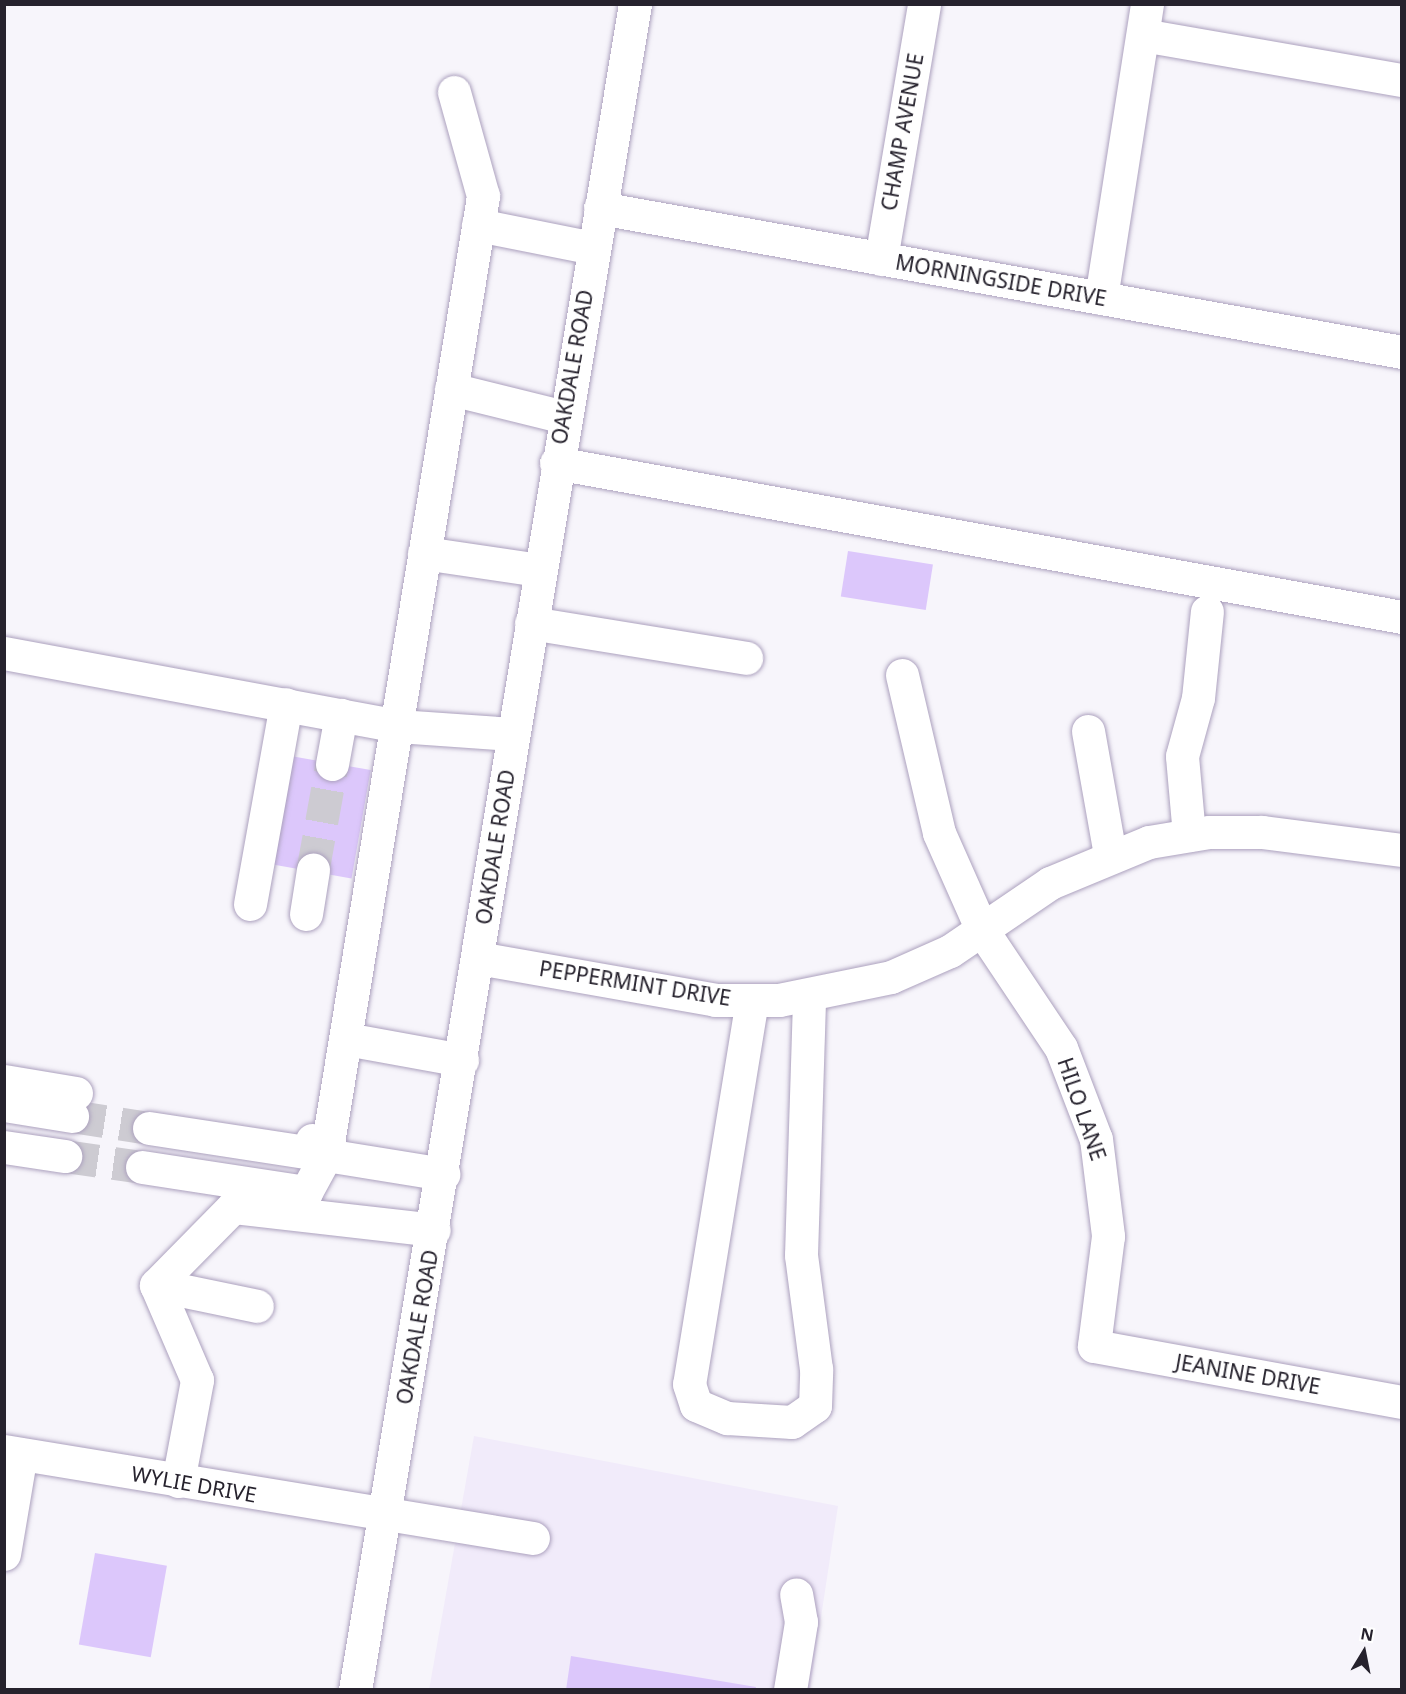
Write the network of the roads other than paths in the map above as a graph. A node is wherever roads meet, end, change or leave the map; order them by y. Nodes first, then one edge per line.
1 (635, 4) edge
2 (924, 4) edge
3 (1145, 20) edge
4 (1401, 80) edge
5 (454, 92) dead end
6 (600, 208) junction
7 (478, 225) junction
8 (593, 248) junction
9 (881, 259) junction
10 (1101, 298) junction
11 (1401, 352) edge
12 (451, 389) junction
13 (564, 417) junction
14 (556, 463) junction
15 (424, 553) junction
16 (539, 570) junction
17 (1207, 611) dead end
18 (1401, 617) edge
19 (531, 623) junction
20 (4, 653) edge
21 (746, 658) dead end
22 (902, 675) dead end
23 (286, 704) junction
24 (340, 715) junction
25 (398, 726) junction
26 (1088, 731) dead end
27 (513, 734) junction
28 (332, 764) tunnel mouth
29 (1189, 836) junction
30 (1401, 850) edge
31 (1110, 855) junction
32 (313, 870) tunnel mouth
33 (250, 904) dead end
34 (306, 914) dead end
35 (982, 930) junction
36 (478, 958) junction
37 (809, 996) junction
38 (752, 1000) junction
39 (346, 1040) junction
40 (462, 1060) junction
41 (4, 1081) edge
42 (4, 1105) edge
43 (70, 1125) junction
44 (4, 1126) edge
45 (4, 1147) edge
46 (326, 1155) junction
47 (443, 1174) junction
48 (434, 1230) junction
49 (156, 1285) junction
50 (257, 1306) dead end
51 (1094, 1346) joint
52 (1401, 1402) edge
53 (13, 1452) edge
54 (178, 1481) junction
55 (384, 1518) junction
56 (533, 1538) dead end
57 (4, 1554) edge
58 (796, 1594) dead end
59 (355, 1689) edge
60 (790, 1689) edge

1 - 6 street, OAKDALE ROAD
2 - 9 street, CHAMP AVENUE
3 - 4 street
3 - 10 street
5 - 7 street
6 - 8 street, OAKDALE ROAD
6 - 9 street, MORNINGSIDE DRIVE
7 - 8 street
7 - 12 street
8 - 13 street, OAKDALE ROAD
9 - 10 street, MORNINGSIDE DRIVE
10 - 11 street, MORNINGSIDE DRIVE
12 - 13 street
12 - 15 street
13 - 14 street, OAKDALE ROAD
14 - 16 street, OAKDALE ROAD
14 - 18 street
15 - 16 street
15 - 25 street
16 - 19 street, OAKDALE ROAD
17 - 29 street
19 - 21 street
19 - 27 street, OAKDALE ROAD
20 - 23 street
22 - 35 street, HILO LANE
23 - 24 street
23 - 33 street
24 - 25 street
24 - 28 street
25 - 27 street
25 - 39 street
26 - 31 street
27 - 36 street, OAKDALE ROAD
29 - 30 street, PEPPERMINT DRIVE
29 - 31 street, PEPPERMINT DRIVE
31 - 35 street, PEPPERMINT DRIVE
32 - 34 street
35 - 37 street, PEPPERMINT DRIVE
35 - 51 street, HILO LANE
36 - 38 street, PEPPERMINT DRIVE
36 - 40 street, OAKDALE ROAD
37 - 38 street, PEPPERMINT DRIVE
37 - 38 street
39 - 40 street
39 - 46 street
40 - 47 street, OAKDALE ROAD
41 - 43 street
42 - 43 street
43 - 44 street
43 - 45 street
46 - 46 street
46 - 47 street
47 - 48 street, OAKDALE ROAD
48 - 49 street
48 - 55 street, OAKDALE ROAD
49 - 50 street
49 - 54 street
51 - 52 street, JEANINE DRIVE
53 - 54 street, WYLIE DRIVE
53 - 57 street
54 - 55 street, WYLIE DRIVE
55 - 56 street, WYLIE DRIVE
55 - 59 street, OAKDALE ROAD
58 - 60 street

